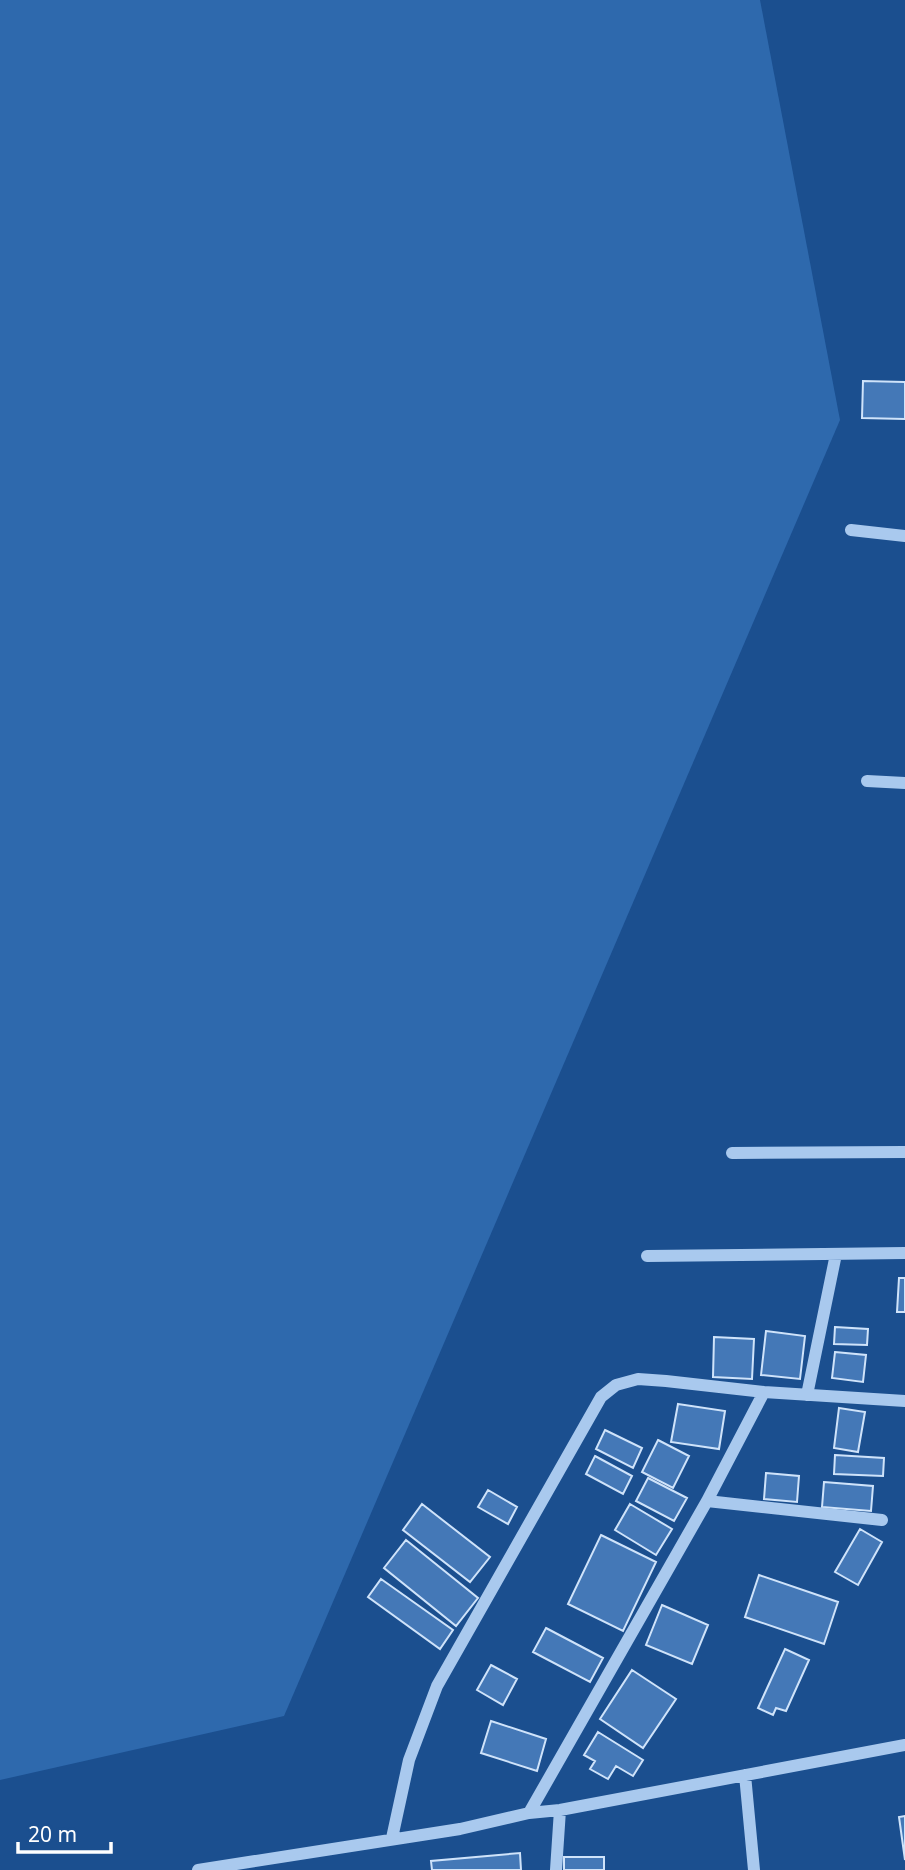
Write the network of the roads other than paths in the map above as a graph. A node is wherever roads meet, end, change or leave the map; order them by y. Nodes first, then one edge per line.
1 (851, 530) dead end
2 (905, 536) edge
3 (867, 780) dead end
4 (905, 783) edge
5 (905, 1152) edge
6 (732, 1153) dead end
7 (905, 1253) edge
8 (836, 1254) junction
9 (646, 1256) dead end
10 (764, 1392) junction
11 (807, 1395) junction
12 (905, 1401) edge
13 (708, 1501) junction
14 (882, 1520) dead end
15 (905, 1745) edge
16 (745, 1775) junction
17 (560, 1810) junction
18 (529, 1813) junction
19 (392, 1838) junction
20 (198, 1870) edge
21 (556, 1870) edge
22 (754, 1870) edge

1 - 2 street
3 - 4 street
5 - 6 street
7 - 8 street
8 - 9 street
8 - 11 street
10 - 11 street
10 - 13 street
10 - 19 street
11 - 12 street
13 - 14 street
13 - 18 street
15 - 16 street
16 - 17 street
16 - 22 street
17 - 18 street
17 - 21 street
18 - 19 street
19 - 20 street

